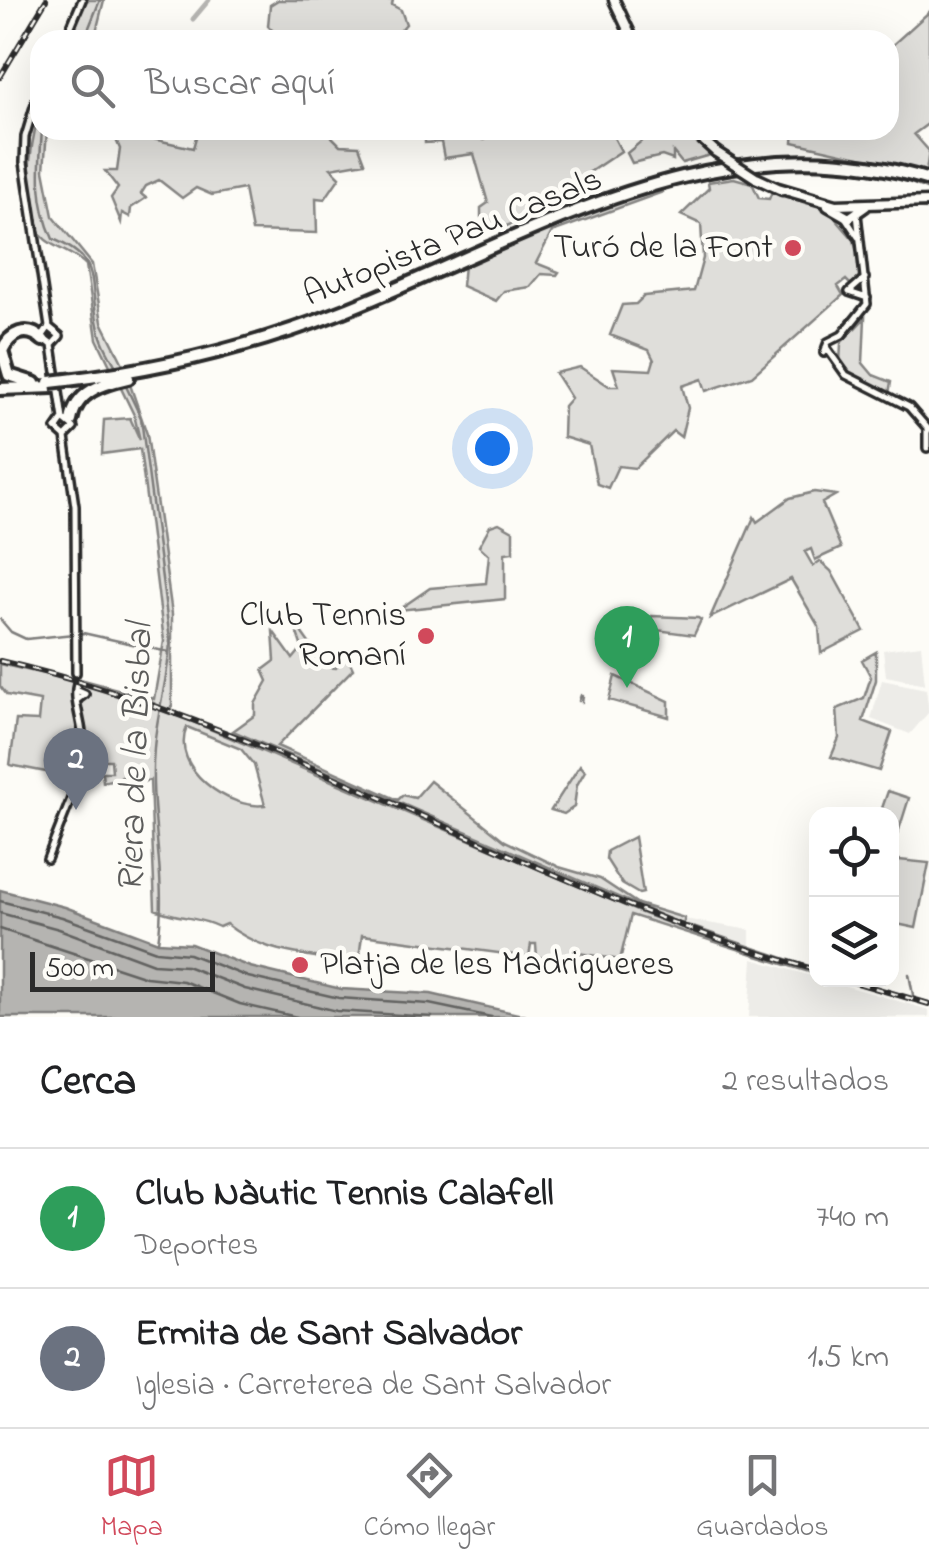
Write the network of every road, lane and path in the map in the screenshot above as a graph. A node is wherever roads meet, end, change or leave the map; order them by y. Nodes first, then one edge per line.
1 (82, 0) edge
2 (614, 0) edge
3 (69, 30) edge
4 (628, 30) edge
5 (30, 120) edge
6 (704, 140) edge
7 (756, 177) junction
8 (929, 183) edge
9 (778, 188) junction
10 (822, 198) junction
11 (876, 201) junction
12 (929, 201) edge
13 (850, 204) junction
14 (857, 214) junction
15 (844, 217) junction
16 (859, 240) junction
17 (865, 278) junction
18 (867, 298) junction
19 (50, 328) junction
20 (47, 343) junction
21 (111, 378) junction
22 (34, 383) junction
23 (51, 384) junction
24 (0, 387) edge
25 (67, 420) junction
26 (927, 427) edge
27 (65, 437) junction
28 (928, 448) edge
29 (76, 674) dead end
30 (76, 692) dead end
31 (48, 858) dead end

1 - 3 street
2 - 4 main road
5 - 19 street
6 - 7 main road, bridge
7 - 9 main road
7 - 10 main road
8 - 21 highway, Autopista Pau Casals
9 - 13 main road
9 - 15 main road
10 - 11 main road
10 - 13 main road
11 - 12 main road
11 - 13 main road
11 - 14 main road
13 - 14 main road
13 - 15 main road
14 - 15 main road
14 - 16 street
15 - 16 street
16 - 17 street
17 - 18 street
17 - 18 street
18 - 26 street
19 - 20 street
19 - 20 street
20 - 22 highway
20 - 25 street
21 - 23 highway, bridge
21 - 25 highway
22 - 23 highway
22 - 24 highway
23 - 24 highway
25 - 27 street
25 - 27 street
26 - 28 street
27 - 29 street
30 - 31 street

